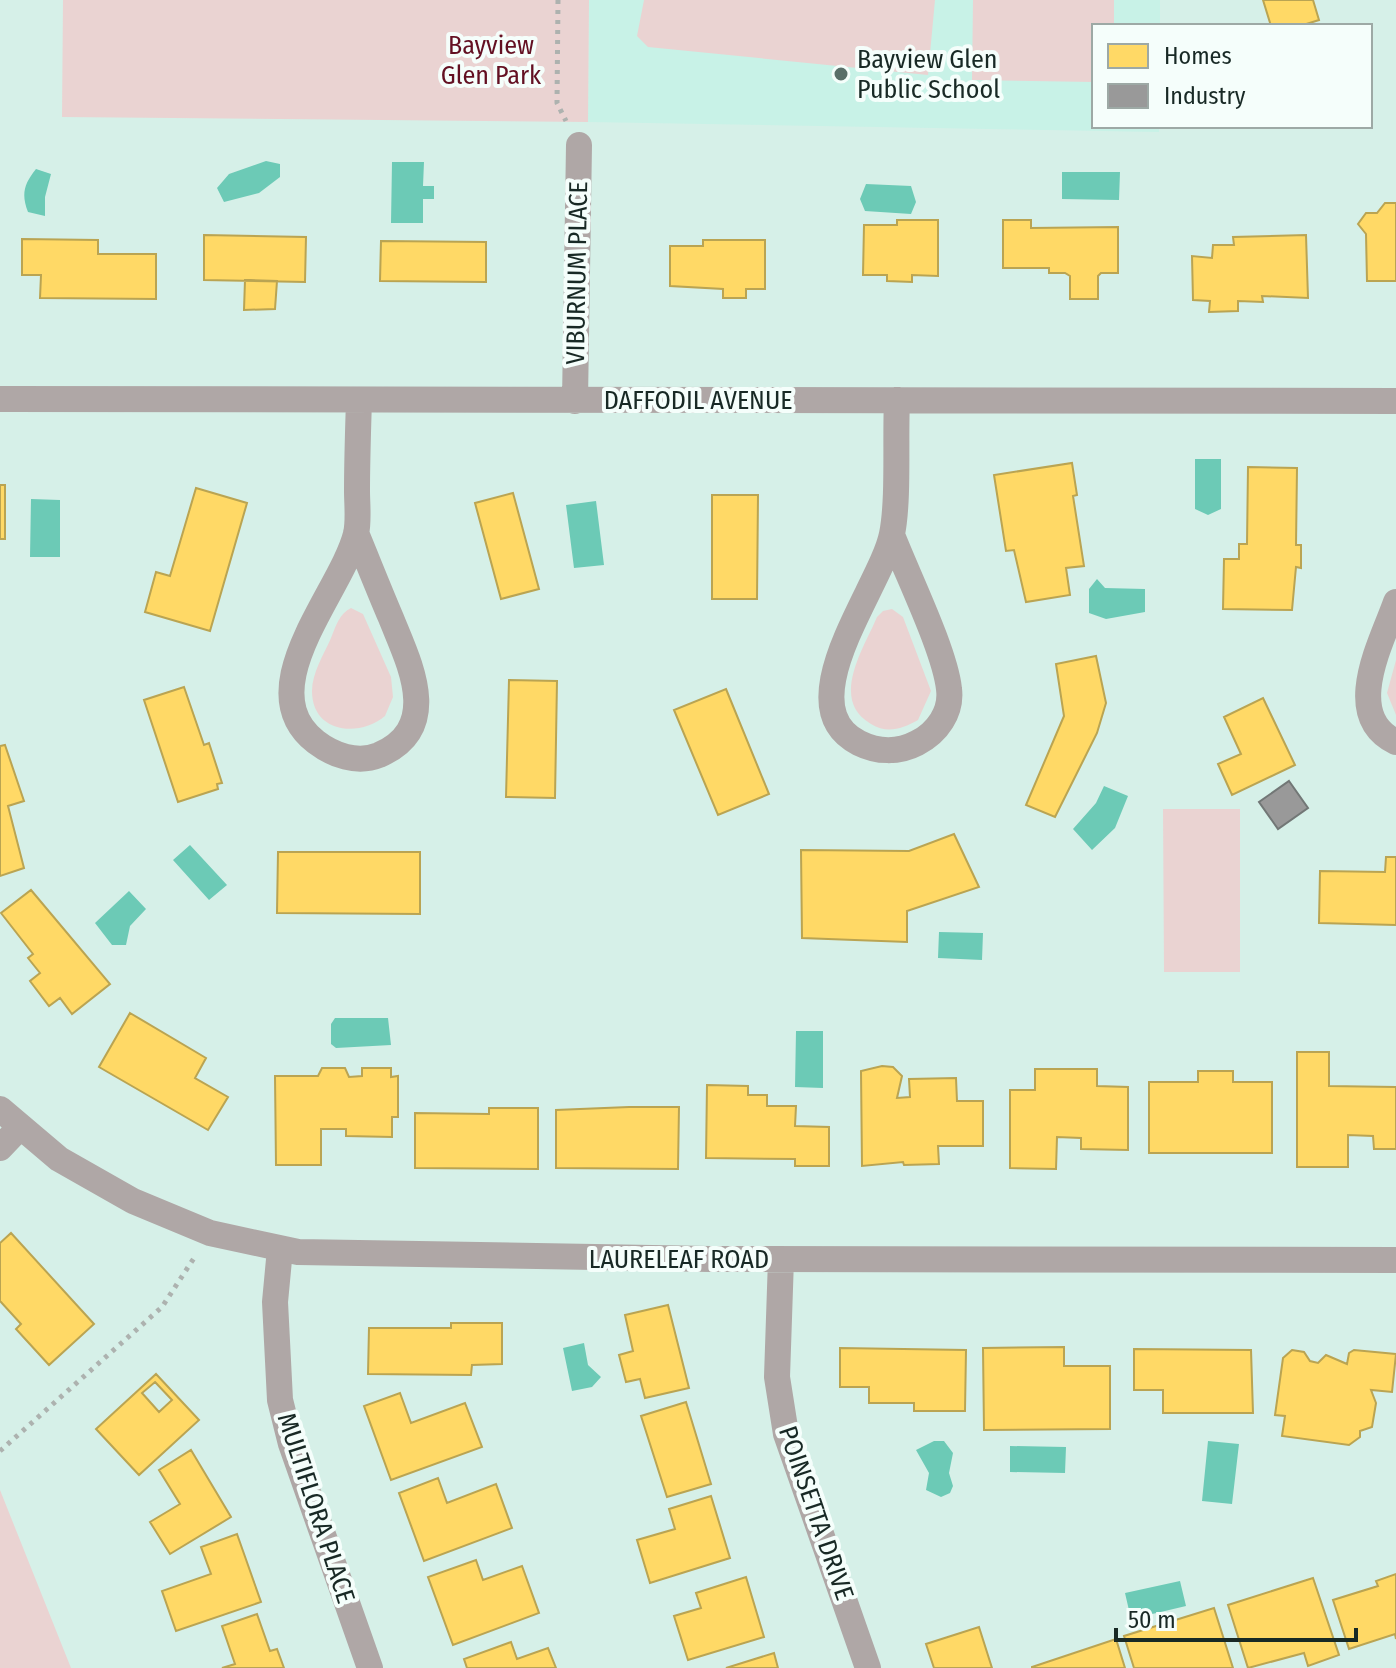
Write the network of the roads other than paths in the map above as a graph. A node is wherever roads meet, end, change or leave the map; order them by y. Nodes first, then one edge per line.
1 (579, 145) road end
2 (0, 399) edge
3 (359, 400) junction
4 (897, 400) junction
5 (575, 401) junction
6 (1396, 401) edge
7 (356, 533) junction
8 (892, 535) junction
9 (1396, 602) edge
10 (1396, 742) edge
11 (0, 1109) edge
12 (20, 1127) junction
13 (0, 1148) edge
14 (280, 1249) junction
15 (781, 1259) junction
16 (1396, 1260) edge
17 (370, 1668) edge
18 (868, 1668) edge

1 - 5 street, VIBURNUM PLACE
2 - 3 street, DAFFODIL AVENUE
3 - 5 street, DAFFODIL AVENUE
3 - 7 street
4 - 5 street, DAFFODIL AVENUE
4 - 6 street, DAFFODIL AVENUE
4 - 8 street
7 - 7 street
8 - 8 street
9 - 10 street
11 - 12 street, LAURELEAF ROAD
12 - 13 street
12 - 14 street, LAURELEAF ROAD
14 - 15 street, LAURELEAF ROAD
14 - 17 street, MULTIFLORA PLACE
15 - 16 street, LAURELEAF ROAD
15 - 18 street, POINSETTA DRIVE

